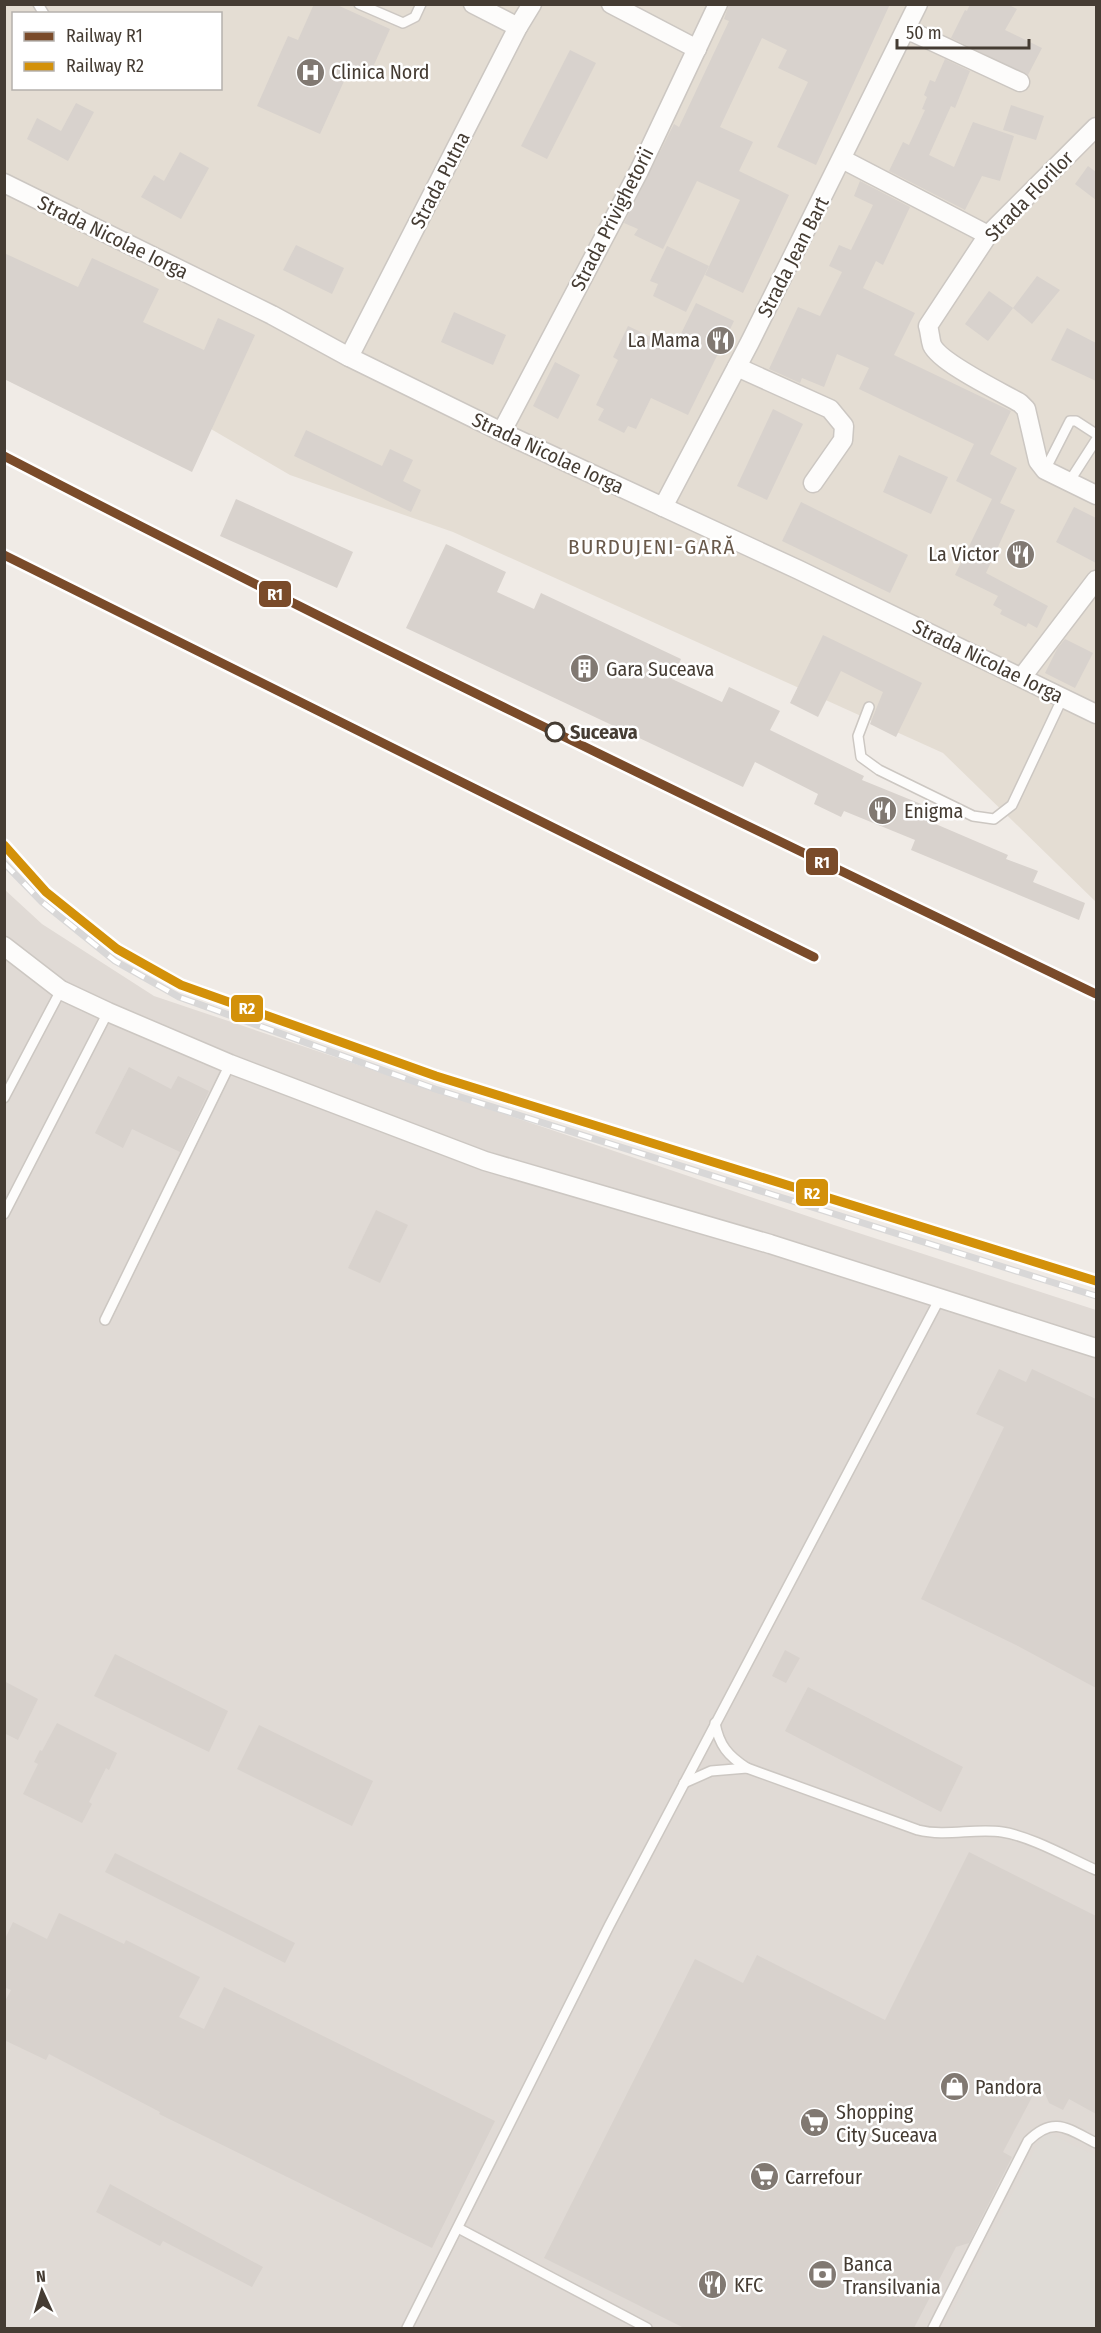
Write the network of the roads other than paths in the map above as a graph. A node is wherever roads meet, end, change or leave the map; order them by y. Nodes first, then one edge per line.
1 (359, 4) edge
2 (421, 4) edge
3 (473, 4) edge
4 (532, 4) edge
5 (611, 4) edge
6 (718, 4) edge
7 (918, 4) edge
8 (518, 27) junction
9 (906, 29) junction
10 (697, 49) junction
11 (1020, 82) dead end
12 (1096, 127) edge
13 (842, 159) junction
14 (4, 183) edge
15 (988, 235) junction
16 (349, 357) junction
17 (737, 367) junction
18 (502, 431) junction
19 (1096, 434) edge
20 (1096, 440) edge
21 (1045, 470) junction
22 (1069, 482) junction
23 (813, 483) dead end
24 (1096, 495) edge
25 (663, 507) junction
26 (1096, 580) edge
27 (1022, 677) junction
28 (1063, 697) junction
29 (868, 707) dead end
30 (1096, 714) edge
31 (4, 946) edge
32 (61, 990) junction
33 (108, 1012) junction
34 (230, 1064) junction
35 (4, 1098) edge
36 (4, 1214) edge
37 (940, 1298) junction
38 (105, 1320) dead end
39 (1096, 1348) edge
40 (715, 1722) junction
41 (747, 1768) junction
42 (683, 1783) junction
43 (1096, 1870) edge
44 (1096, 2143) edge
45 (458, 2228) junction
46 (407, 2328) edge
47 (647, 2328) edge
48 (933, 2328) edge

1 - 2 lane
3 - 8 street
4 - 8 street, Strada Putna
5 - 10 street
6 - 10 street, Strada Privighetorii
7 - 9 street, Strada Jean Bart
8 - 16 street, Strada Putna
9 - 11 street
9 - 13 street, Strada Jean Bart
10 - 18 street, Strada Privighetorii
12 - 15 street, Strada Florilor
13 - 15 street
13 - 17 street, Strada Jean Bart
14 - 16 street, Strada Nicolae Iorga
15 - 21 street, Strada Florilor
16 - 18 street, Strada Nicolae Iorga
17 - 23 street
17 - 25 street, Strada Jean Bart
18 - 25 street, Strada Nicolae Iorga
19 - 21 lane
20 - 22 lane
21 - 22 street
22 - 24 street
25 - 27 street, Strada Nicolae Iorga
26 - 27 street
27 - 28 street, Strada Nicolae Iorga
28 - 29 lane
28 - 30 street, Strada Nicolae Iorga
31 - 32 street
32 - 33 street
32 - 35 lane
33 - 34 street
33 - 36 lane
34 - 37 street
34 - 38 lane
37 - 39 street
37 - 40 lane
40 - 41 lane
40 - 42 lane
41 - 42 lane
41 - 43 lane
42 - 45 lane
44 - 48 lane
45 - 46 lane
45 - 47 lane

